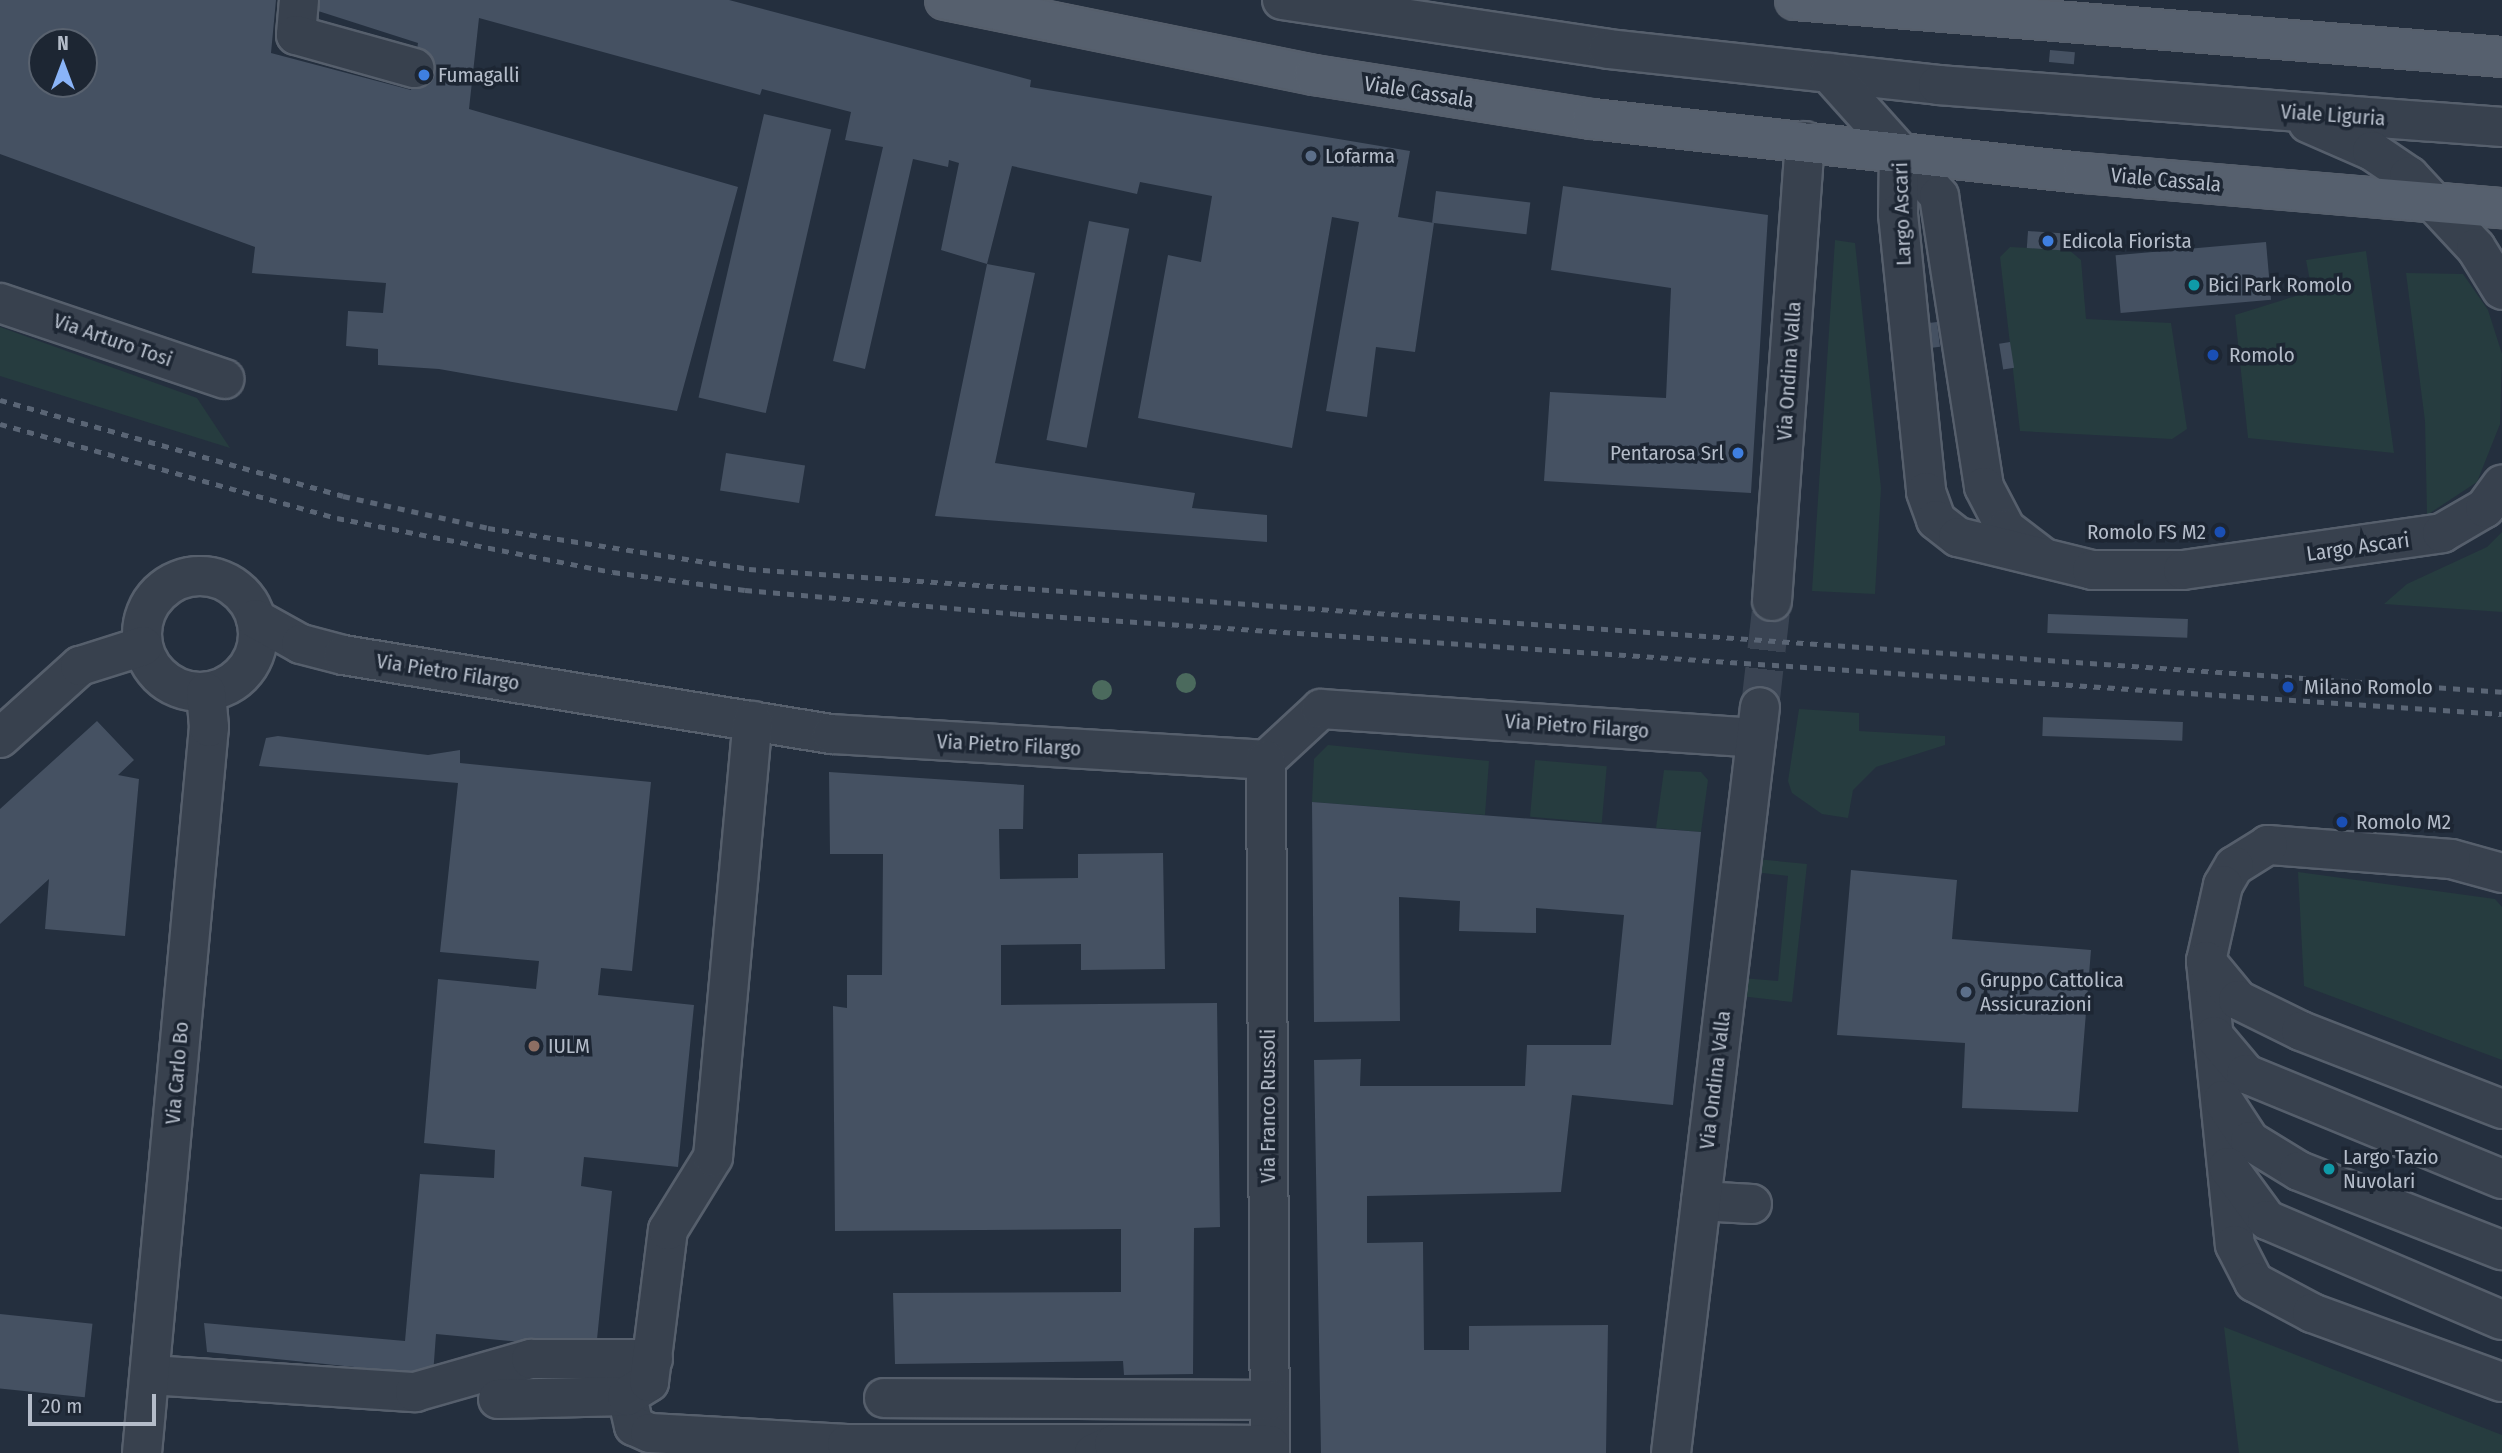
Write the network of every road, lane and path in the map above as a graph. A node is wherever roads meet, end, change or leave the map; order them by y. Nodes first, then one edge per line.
1 (299, 0) edge
2 (945, 0) edge
3 (1282, 0) edge
4 (1795, 0) edge
5 (2034, 11) edge
6 (2107, 13) edge
7 (2502, 57) edge
8 (414, 68) dead end
9 (1829, 73) junction
10 (2262, 110) junction
11 (2502, 127) edge
12 (1805, 141) junction
13 (1899, 152) junction
14 (2434, 201) junction
15 (2502, 208) edge
16 (2502, 290) edge
17 (0, 303) edge
18 (225, 379) dead end
19 (2502, 485) edge
20 (2070, 565) junction
21 (1772, 601) tunnel mouth
22 (257, 619) junction
23 (143, 646) junction
24 (206, 692) junction
25 (753, 721) junction
26 (1758, 723) joint
27 (0, 738) edge
28 (1266, 760) junction
29 (2502, 873) edge
30 (2206, 961) junction
31 (2214, 1036) junction
32 (2220, 1096) junction
33 (2502, 1109) edge
34 (2227, 1165) junction
35 (2502, 1179) edge
36 (1701, 1201) junction
37 (1752, 1204) dead end
38 (2502, 1250) edge
39 (2502, 1320) edge
40 (653, 1359) junction
41 (150, 1375) junction
42 (2502, 1382) edge
43 (627, 1396) junction
44 (884, 1398) dead end
45 (498, 1399) dead end
46 (1270, 1400) junction
47 (1104, 1449) edge
48 (1270, 1449) edge
49 (142, 1453) edge
50 (1671, 1453) edge

1 - 8 street
2 - 12 main road, Viale Cassala
3 - 9 street
4 - 5 main road
5 - 6 main road
6 - 7 main road
9 - 10 street
9 - 13 street
10 - 11 street, Viale Liguria
10 - 14 street, Viale Liguria
12 - 13 main road, Viale Cassala
12 - 21 street, Via Ondina Valla
13 - 14 main road, Viale Cassala
13 - 20 street, Largo Ascari
13 - 20 street, Largo Ascari
14 - 15 main road
14 - 16 street
17 - 18 street, Via Arturo Tosi
19 - 20 street, Largo Ascari
22 - 23 street
22 - 24 street
22 - 25 street, Via Pietro Filargo
23 - 24 street
23 - 27 street
24 - 41 street, Via Carlo Bo
25 - 28 street, Via Pietro Filargo
25 - 40 street
26 - 28 street, Via Pietro Filargo
26 - 36 street, Via Ondina Valla
28 - 46 street, Via Franco Russoli
29 - 30 street
30 - 31 street
30 - 33 street
31 - 32 street
31 - 35 street
32 - 34 street
32 - 38 street
34 - 39 street
34 - 42 street
36 - 37 street
36 - 50 street, Via Ondina Valla
40 - 41 street
40 - 43 street
41 - 49 street, Via Carlo Bo
43 - 45 street
43 - 47 street
44 - 46 street
46 - 48 street, Via Franco Russoli
47 - 48 street

